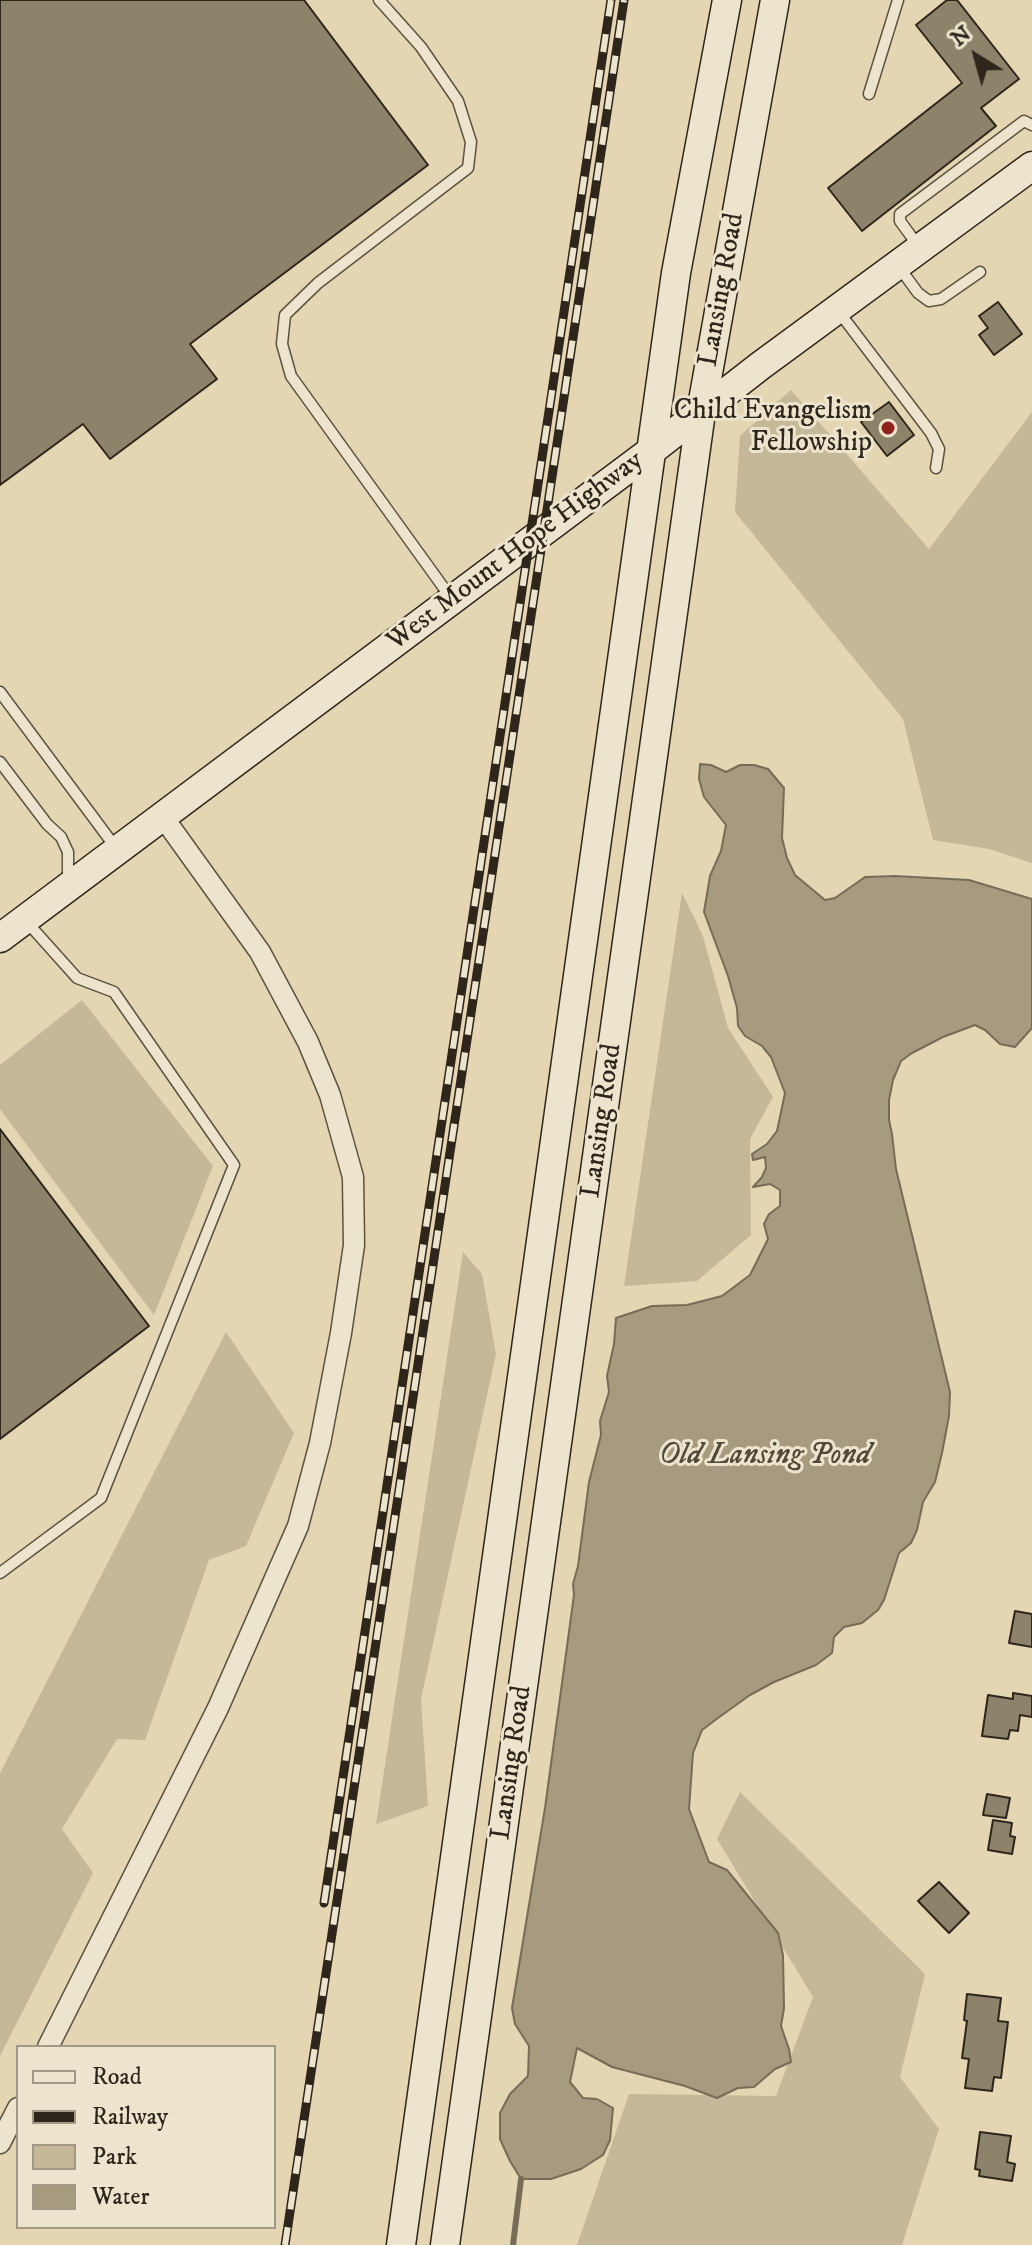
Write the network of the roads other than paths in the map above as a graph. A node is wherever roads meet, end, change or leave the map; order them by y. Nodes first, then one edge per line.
1 (379, 0) edge
2 (727, 0) edge
3 (775, 0) edge
4 (898, 0) edge
5 (869, 94) dead end
6 (1032, 125) edge
7 (1032, 166) edge
8 (909, 257) junction
9 (980, 272) dead end
10 (837, 310) junction
11 (701, 412) junction
12 (651, 451) junction
13 (936, 468) dead end
14 (452, 600) junction
15 (0, 692) edge
16 (0, 762) edge
17 (163, 817) junction
18 (117, 850) junction
19 (67, 887) junction
20 (24, 919) junction
21 (0, 938) edge
22 (0, 1573) edge
23 (49, 2045) edge
24 (16, 2112) edge
25 (0, 2143) edge
26 (401, 2245) edge
27 (445, 2245) edge

1 - 14 lane
2 - 12 main road, Lansing Road
3 - 11 main road, Lansing Road
4 - 5 lane
6 - 8 lane
7 - 8 main road, West Mount Hope Highway
8 - 9 lane
8 - 10 main road, West Mount Hope Highway
10 - 11 main road, West Mount Hope Highway
10 - 13 lane
11 - 12 main road, West Mount Hope Highway
11 - 27 main road, Lansing Road
12 - 14 main road, West Mount Hope Highway
12 - 26 main road, Lansing Road
14 - 17 main road, West Mount Hope Highway
15 - 18 lane
16 - 19 lane
17 - 18 main road, West Mount Hope Highway
17 - 23 street
18 - 19 main road, West Mount Hope Highway
19 - 20 main road, West Mount Hope Highway
20 - 21 main road, West Mount Hope Highway
20 - 22 lane
24 - 25 street

